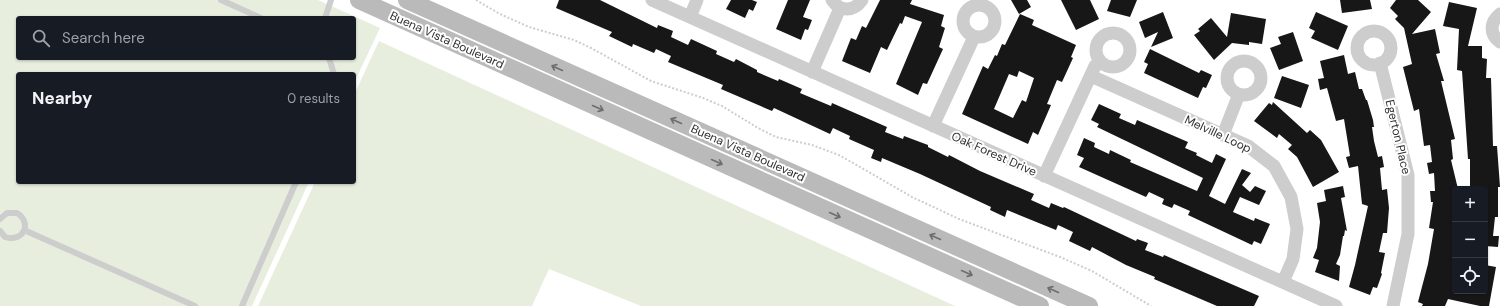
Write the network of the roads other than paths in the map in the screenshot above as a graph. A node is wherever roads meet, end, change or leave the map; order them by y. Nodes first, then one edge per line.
1 (220, 0) edge
2 (331, 0) edge
3 (358, 0) edge
4 (407, 0) edge
5 (652, 0) edge
6 (697, 0) edge
7 (862, 0) edge
8 (836, 4) edge
9 (1500, 14) edge
10 (256, 16) edge
11 (326, 16) edge
12 (690, 17) junction
13 (974, 37) dead end
14 (1500, 42) edge
15 (330, 60) edge
16 (1101, 62) dead end
17 (1380, 63) dead end
18 (333, 72) edge
19 (812, 72) junction
20 (1090, 76) junction
21 (1239, 94) dead end
22 (933, 126) junction
23 (1223, 134) junction
24 (1044, 176) junction
25 (295, 184) edge
26 (0, 219) edge
27 (24, 230) junction
28 (0, 231) edge
29 (1283, 282) junction
30 (195, 306) edge
31 (242, 306) edge
32 (1040, 306) edge
33 (1089, 306) edge
34 (1336, 306) edge
35 (1393, 306) edge

1 - 10 lane
2 - 11 lane
3 -> 32 main road, Buena Vista Boulevard
33 -> 4 main road, Buena Vista Boulevard
5 - 12 street, Oak Forest Drive
6 - 12 street
7 - 8 street
8 - 19 street
9 - 14 street
12 - 19 street, Oak Forest Drive
13 - 22 street
15 - 18 lane
16 - 20 street
17 - 35 street, Egerton Place
19 - 22 street, Oak Forest Drive
20 - 23 street, Melville Loop
20 - 24 street
21 - 23 street
22 - 24 street, Oak Forest Drive
23 - 29 street, Melville Loop
24 - 29 street, Oak Forest Drive
25 - 31 lane
26 - 27 lane
27 - 28 lane
27 - 30 lane
29 - 34 street, Oak Forest Drive

